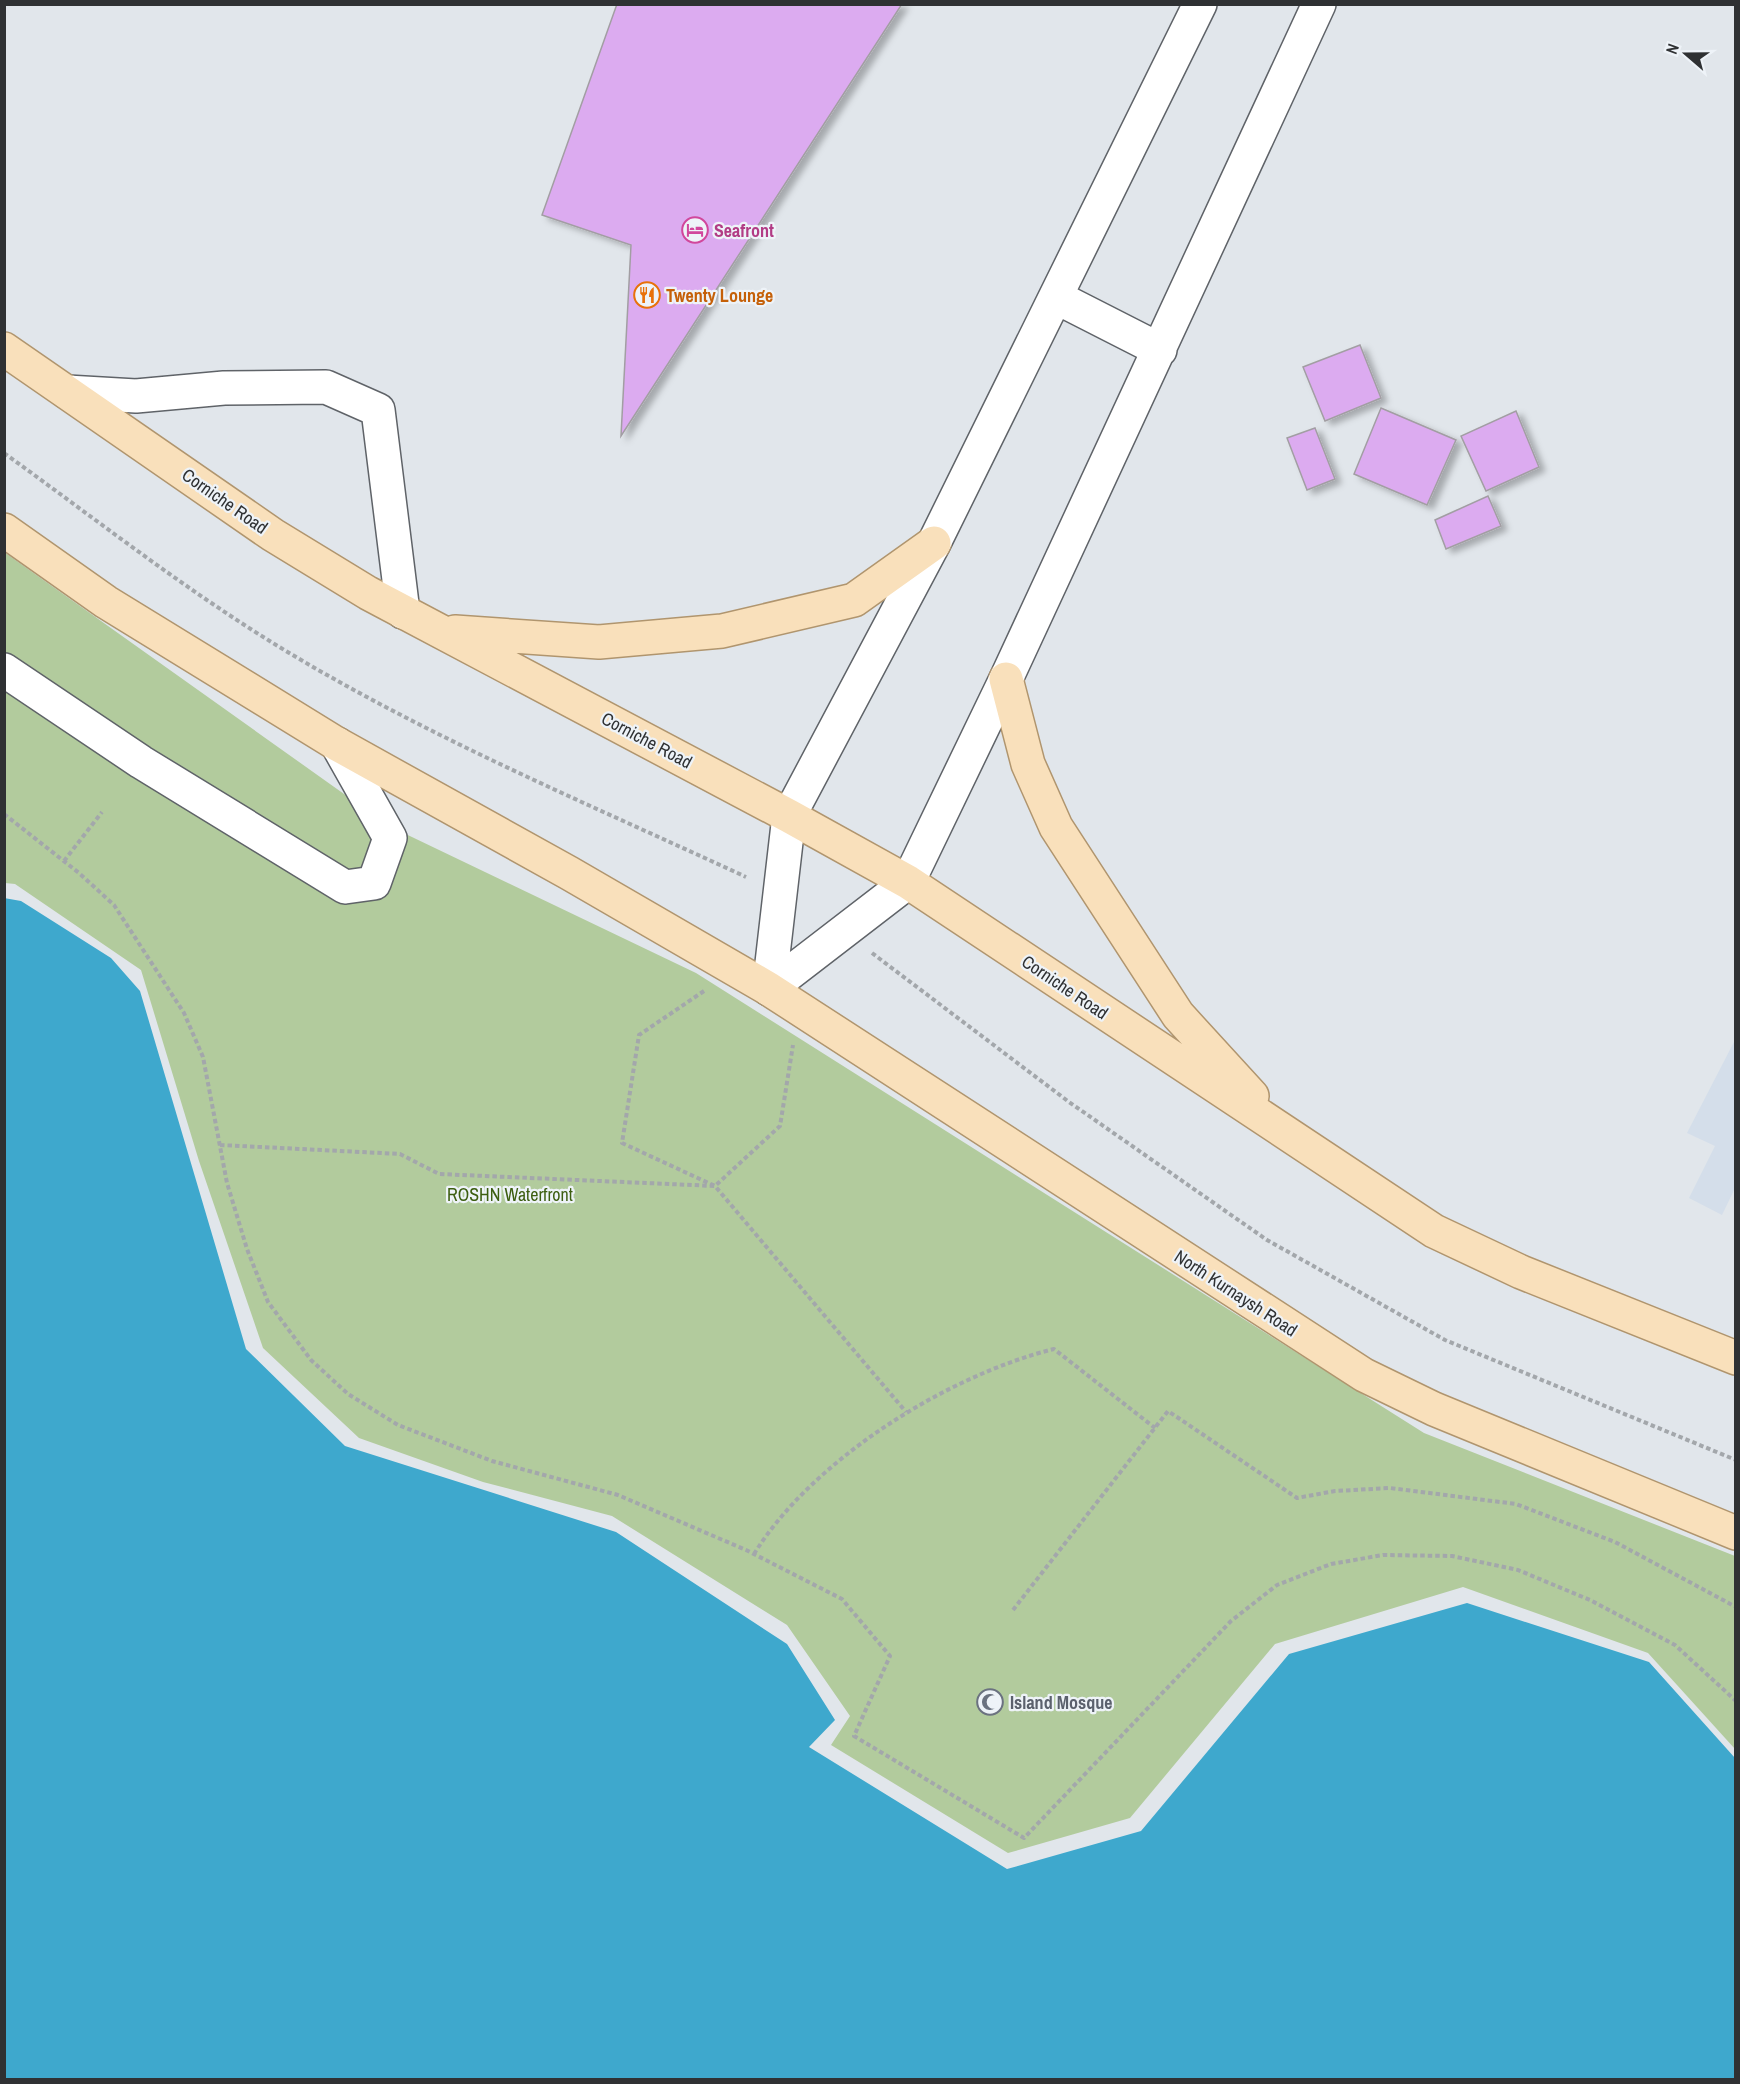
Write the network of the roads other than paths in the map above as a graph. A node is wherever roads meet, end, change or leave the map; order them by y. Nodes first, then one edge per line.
1 (1200, 4) edge
2 (1319, 4) edge
3 (1056, 297) junction
4 (4, 350) edge
5 (1160, 350) junction
6 (67, 392) junction
7 (4, 530) edge
8 (934, 543) junction
9 (403, 612) junction
10 (443, 631) junction
11 (4, 670) edge
12 (1006, 679) junction
13 (337, 744) junction
14 (789, 816) junction
15 (908, 882) junction
16 (769, 989) junction
17 (1288, 1135) junction
18 (1736, 1358) edge
19 (1736, 1533) edge

1 - 3 street
2 - 5 street
3 - 5 street
3 - 8 street
4 - 6 main road, Corniche Road
5 - 12 street
6 - 9 main road, Corniche Road
6 - 9 street
7 - 13 main road
8 - 10 main road
8 - 14 street
9 - 10 main road, Corniche Road
10 - 14 main road, Corniche Road
11 - 13 street
12 - 15 street
12 - 17 main road
13 - 16 main road
14 - 15 main road, Corniche Road
14 - 16 street
15 - 16 street
15 - 17 main road, Corniche Road
16 - 19 main road, North Kurnaysh Road
17 - 18 main road

